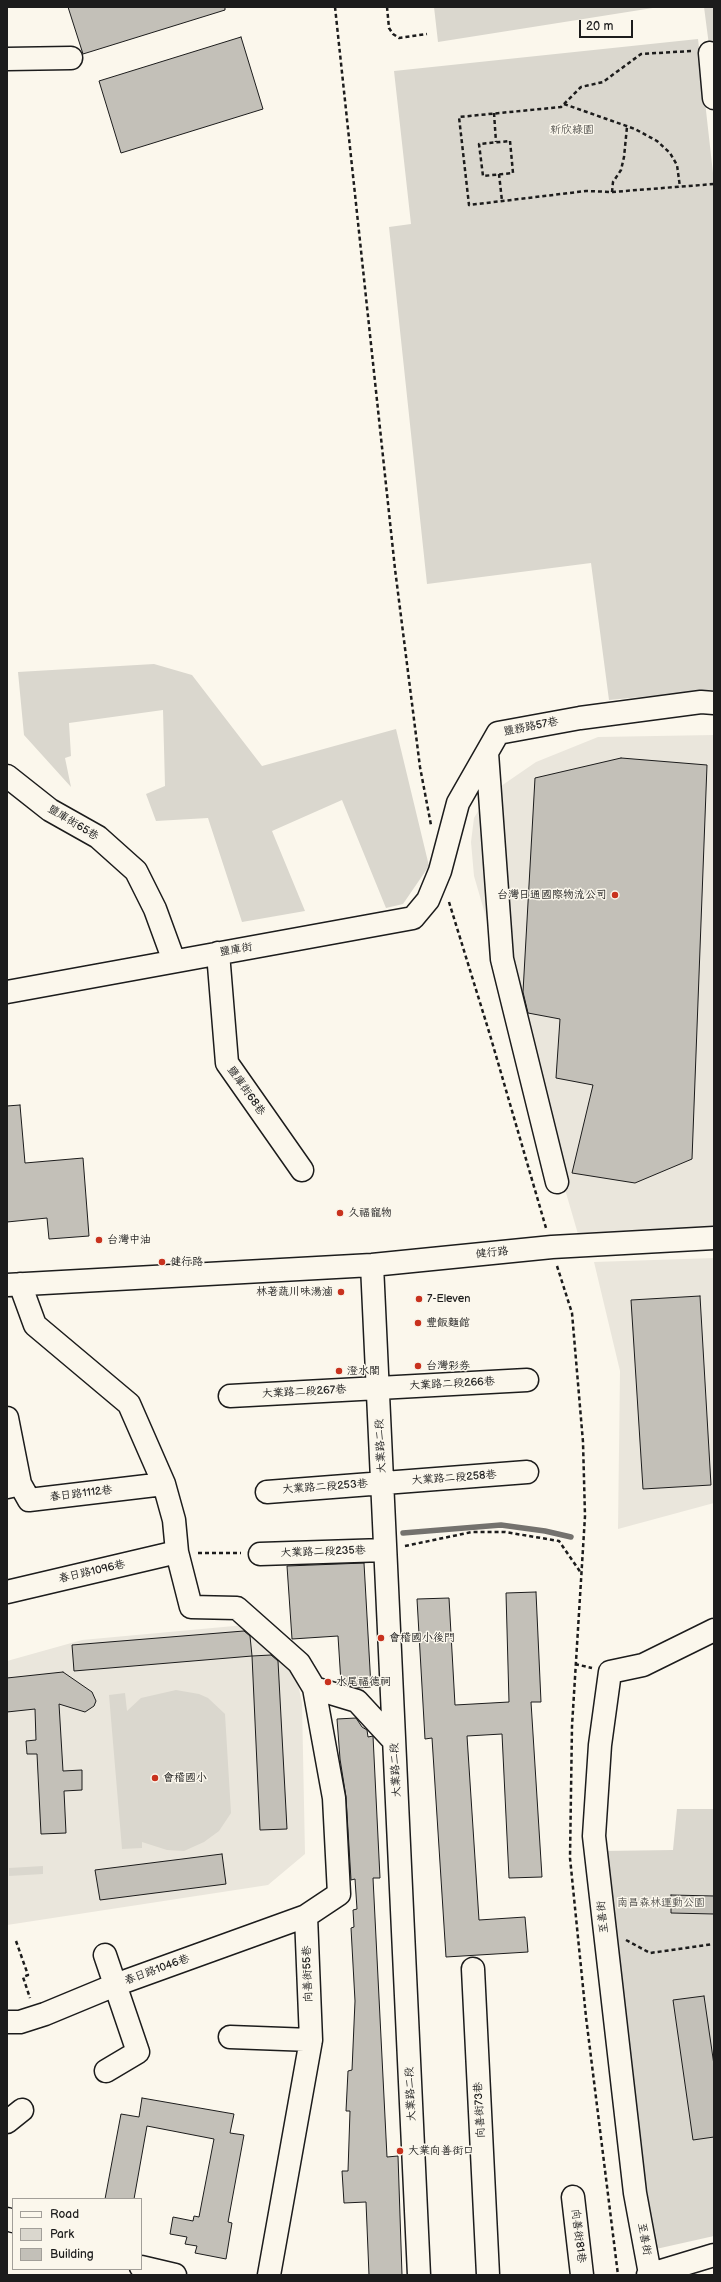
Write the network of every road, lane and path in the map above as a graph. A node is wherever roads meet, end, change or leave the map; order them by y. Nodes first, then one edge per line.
1 (335, 7) edge
2 (387, 7) edge
3 (427, 34) dead end
4 (702, 52) joint
5 (71, 58) dead end
6 (7, 59) edge
7 (714, 98) edge
8 (564, 104) junction
9 (494, 113) junction
10 (627, 127) junction
11 (496, 142) junction
12 (499, 174) junction
13 (714, 184) edge
14 (680, 186) junction
15 (612, 192) junction
16 (502, 201) junction
17 (714, 703) edge
18 (487, 753) junction
19 (7, 776) edge
20 (431, 826) dead end
21 (440, 871) joint
22 (448, 898) dead end
23 (218, 953) junction
24 (174, 961) junction
25 (7, 992) edge
26 (302, 1170) dead end
27 (557, 1182) dead end
28 (548, 1235) dead end
29 (714, 1238) edge
30 (556, 1262) dead end
31 (372, 1265) junction
32 (13, 1285) edge
33 (526, 1380) dead end
34 (378, 1388) junction
35 (230, 1396) dead end
36 (7, 1418) edge
37 (527, 1472) dead end
38 (382, 1483) junction
39 (164, 1484) junction
40 (13, 1486) edge
41 (267, 1492) dead end
42 (385, 1539) junction
43 (583, 1550) dead end
44 (186, 1552) junction
45 (260, 1554) joint
46 (581, 1574) dead end
47 (7, 1592) edge
48 (714, 1630) edge
49 (314, 1688) junction
50 (394, 1741) junction
51 (306, 1916) junction
52 (604, 1927) junction
53 (16, 1941) dead end
54 (714, 1944) edge
55 (105, 1955) dead end
56 (473, 1969) dead end
57 (115, 1985) junction
58 (31, 2000) dead end
59 (7, 2022) edge
60 (230, 2037) dead end
61 (310, 2040) junction
62 (106, 2071) dead end
63 (573, 2197) dead end
64 (714, 2255) edge
65 (142, 2267) edge
66 (175, 2275) edge
67 (269, 2275) edge
68 (419, 2275) edge
69 (488, 2275) edge
70 (582, 2275) edge
71 (649, 2275) edge

1 - 20 path
2 - 3 path
4 - 7 street
4 - 8 path
5 - 6 street
8 - 9 path
8 - 10 path
9 - 11 path
9 - 16 path
10 - 14 path
10 - 15 path
11 - 12 path
11 - 12 path
12 - 16 path
13 - 14 path
14 - 15 path
15 - 16 path
17 - 18 street, 鹽務路57巷
18 - 21 street, 鹽務路57巷
18 - 27 street
19 - 24 street, 鹽庫街65巷
21 - 23 street, 鹽庫街
22 - 28 path
23 - 24 street, 鹽庫街
23 - 26 street, 鹽庫街68巷
24 - 25 street, 鹽庫街
29 - 31 street, 健行路
30 - 43 path
31 - 32 street, 健行路
31 - 34 street, 大業路二段
32 - 39 street
33 - 34 street, 大業路二段266巷
34 - 35 street, 大業路二段267巷
34 - 38 street, 大業路二段
36 - 40 street
37 - 38 street, 大業路二段258巷
38 - 41 street, 大業路二段253巷
38 - 42 street, 大業路二段
39 - 40 street, 春日路1112巷
39 - 44 street
42 - 45 street, 大業路二段235巷
42 - 46 path
42 - 50 street, 大業路二段
44 - 45 path
44 - 47 street, 春日路1096巷
44 - 49 street
48 - 52 street, 至善街
49 - 50 street
49 - 51 street
50 - 68 street, 大業路二段
51 - 57 street, 春日路1046巷
51 - 61 street, 向善街55巷
52 - 54 path
52 - 71 street, 至善街
53 - 58 path
55 - 57 street
56 - 69 street, 向善街73巷
57 - 59 street, 春日路1046巷
57 - 62 street
60 - 61 street
61 - 67 street, 向善街55巷
63 - 70 street, 向善街81巷
64 - 71 street
65 - 66 street

